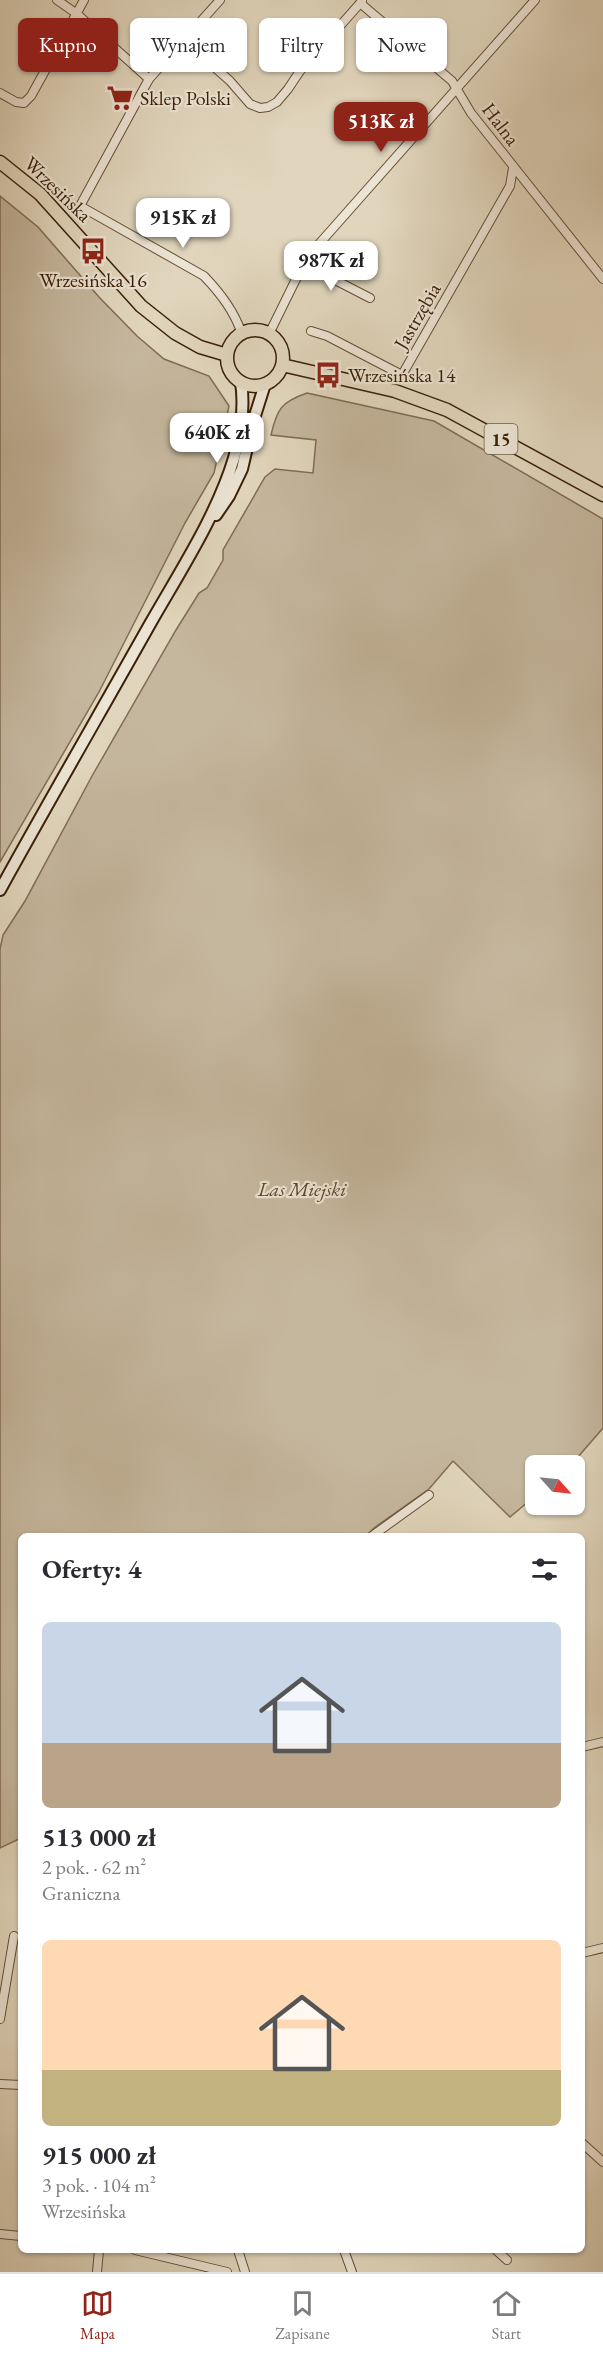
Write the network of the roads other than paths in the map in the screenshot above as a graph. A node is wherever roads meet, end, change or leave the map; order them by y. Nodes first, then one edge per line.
1 (57, 0) edge
2 (84, 0) edge
3 (220, 0) edge
4 (535, 0) edge
5 (361, 2) edge
6 (77, 14) junction
7 (204, 18) edge
8 (155, 72) edge
9 (220, 72) edge
10 (149, 79) junction
11 (455, 88) junction
12 (0, 93) edge
13 (0, 162) edge
14 (513, 168) junction
15 (526, 184) junction
16 (510, 186) junction
17 (304, 264) junction
18 (603, 279) edge
19 (370, 298) dead end
20 (311, 331) dead end
21 (242, 334) junction
22 (269, 334) junction
23 (227, 355) junction
24 (282, 365) junction
25 (240, 382) junction
26 (265, 384) junction
27 (603, 495) edge
28 (195, 544) junction
29 (0, 890) edge
30 (429, 1495) dead end
31 (376, 1533) edge
32 (603, 1742) edge
33 (585, 1746) edge
34 (14, 1936) dead end
35 (603, 1948) edge
36 (585, 1952) edge
37 (0, 2019) edge
38 (0, 2084) edge
39 (18, 2085) edge
40 (585, 2146) edge
41 (603, 2162) edge
42 (0, 2234) edge
43 (18, 2235) edge
44 (99, 2253) edge
45 (148, 2253) edge
46 (239, 2253) edge
47 (345, 2253) edge
48 (499, 2253) edge
49 (507, 2260) dead end
50 (97, 2272) edge
51 (227, 2272) edge
52 (245, 2272) edge
53 (352, 2272) edge

1 - 6 street
2 - 6 street
3 - 7 street
4 - 11 street
5 - 9 street
5 - 11 street, Halna
6 - 10 street
6 - 12 street
8 - 10 street
10 - 21 street
11 - 14 street, Halna
11 - 17 street
13 - 23 main road, Wrzesińska
14 - 15 street, Halna
14 - 16 street, Jastrzębia
15 - 16 street
15 - 18 street, Halna
16 - 20 street, Jastrzębia
17 - 19 street
17 - 22 street
21 - 22 main road
21 - 23 main road
22 - 24 main road
23 - 25 main road
24 - 26 main road
24 - 27 main road, 15
25 - 26 main road
25 - 28 main road
26 - 28 main road
28 - 29 main road
30 - 31 street
32 - 33 street
34 - 37 street
35 - 36 street
38 - 39 street
40 - 41 street
42 - 43 street
44 - 50 street
45 - 51 street
46 - 52 street
47 - 53 street
48 - 49 street

